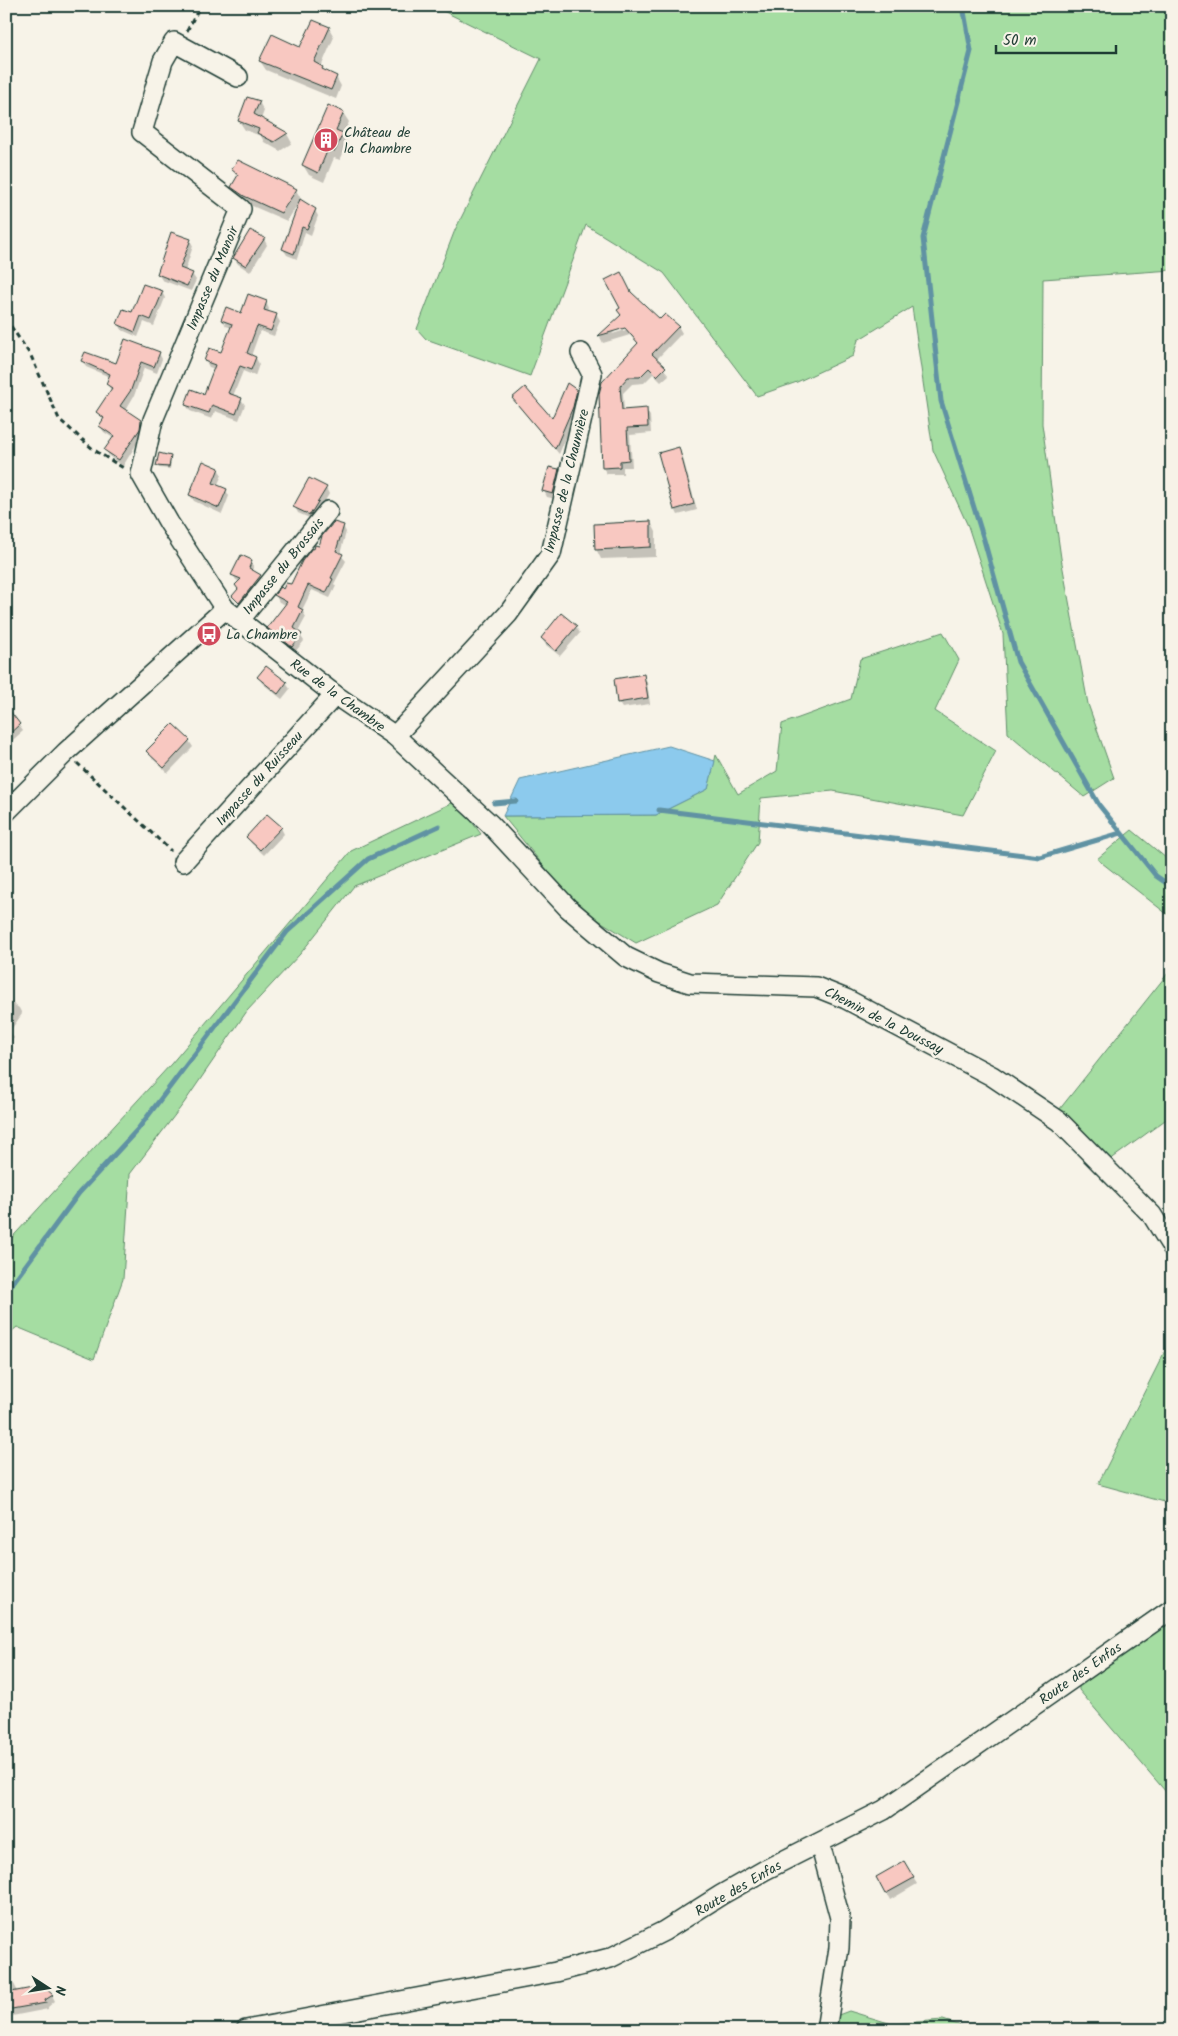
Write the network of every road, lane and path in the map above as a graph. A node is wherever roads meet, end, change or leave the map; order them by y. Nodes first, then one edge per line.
1 (200, 6) edge
2 (180, 45) junction
3 (238, 77) dead end
4 (6, 318) edge
5 (581, 353) dead end
6 (141, 474) junction
7 (328, 511) dead end
8 (232, 615) junction
9 (335, 694) junction
10 (395, 736) junction
11 (66, 752) junction
12 (6, 812) edge
13 (490, 824) joint
14 (183, 862) joint
15 (1172, 1247) edge
16 (1172, 1609) edge
17 (818, 1844) junction
18 (246, 2030) edge
19 (826, 2030) edge

1 - 2 path
2 - 3 street
2 - 6 street, Impasse du Manoir
4 - 6 path
5 - 10 street, Impasse de la Chaumière
6 - 8 street
7 - 8 street, Impasse du Brossais
8 - 9 street, Rue de la Chambre
8 - 11 street
9 - 10 street, Rue de la Chambre
9 - 14 street, Impasse du Ruisseau
10 - 13 street, Rue de la Chambre
11 - 12 street
11 - 14 path
13 - 15 street, Chemin de la Doussay
16 - 17 street, Route des Enfas
17 - 18 street, Route des Enfas
17 - 19 street

